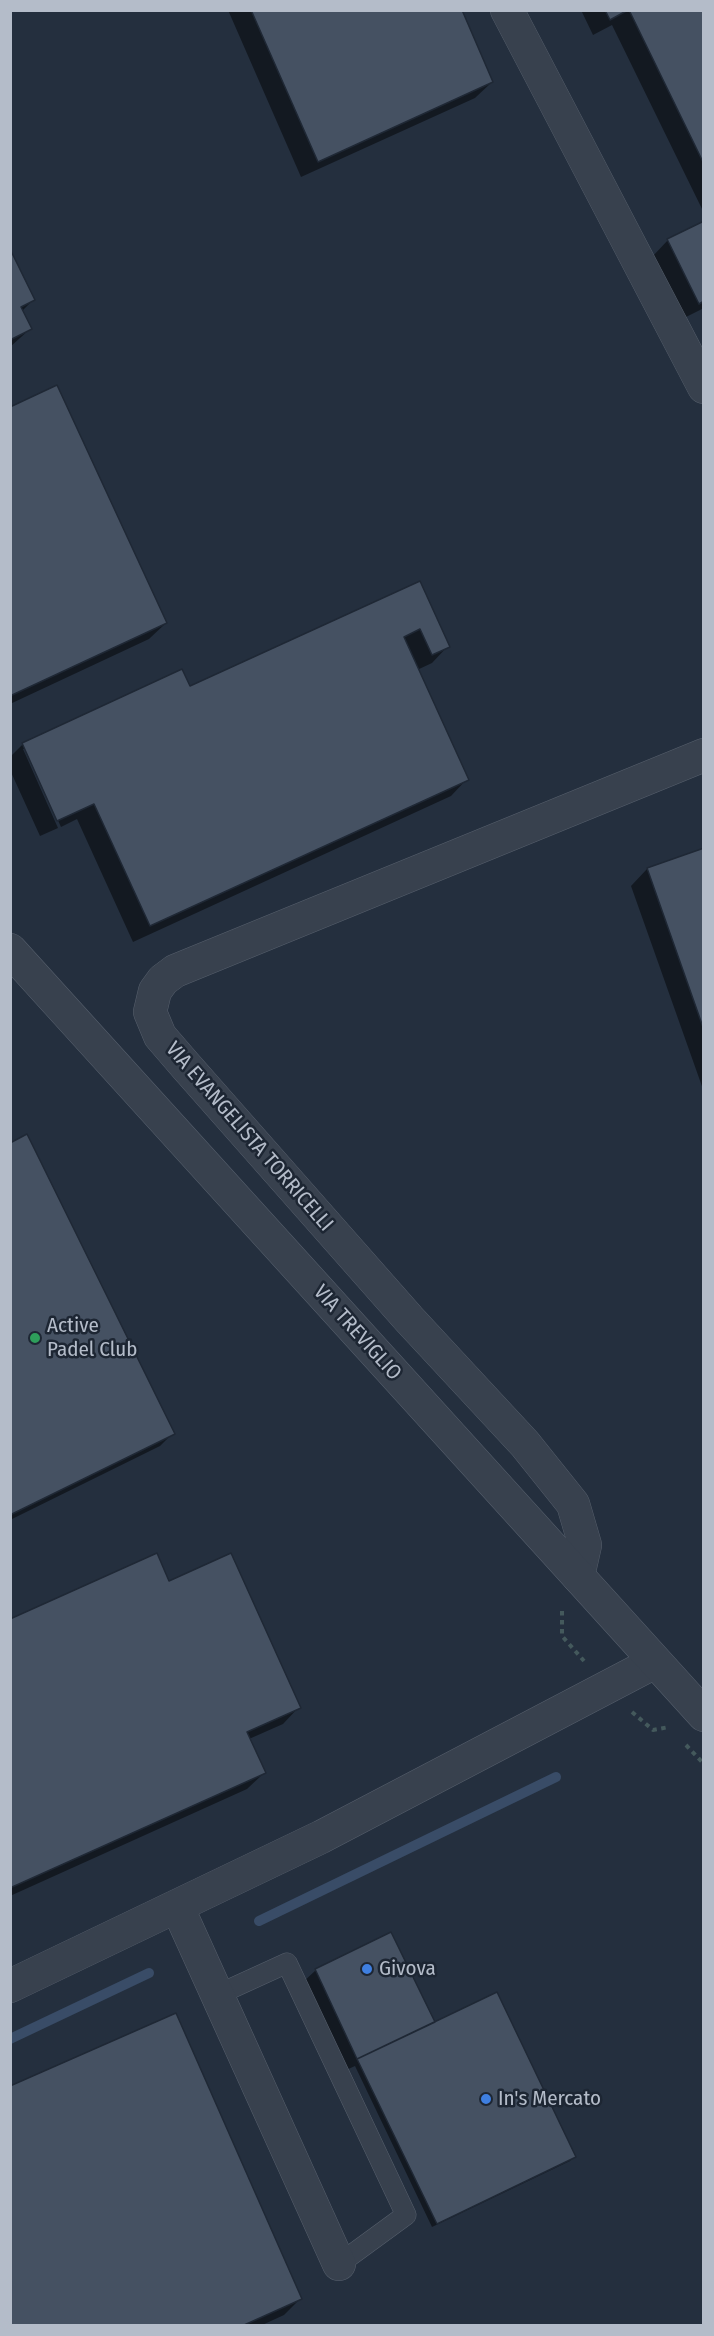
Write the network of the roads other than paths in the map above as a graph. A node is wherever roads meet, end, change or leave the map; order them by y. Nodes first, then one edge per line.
1 (507, 10) edge
2 (704, 387) edge
3 (704, 754) edge
4 (10, 950) edge
5 (578, 1576) junction
6 (655, 1662) junction
7 (704, 1715) edge
8 (177, 1906) junction
9 (10, 1986) edge
10 (217, 1995) junction
11 (339, 2264) joint

1 - 2 street
3 - 5 street, VIA EVANGELISTA TORRICELLI
4 - 5 street, VIA TREVIGLIO
5 - 6 street, VIA TREVIGLIO
6 - 7 street, VIA TREVIGLIO
6 - 8 street
8 - 9 street
8 - 10 street
10 - 11 street
10 - 11 lane

